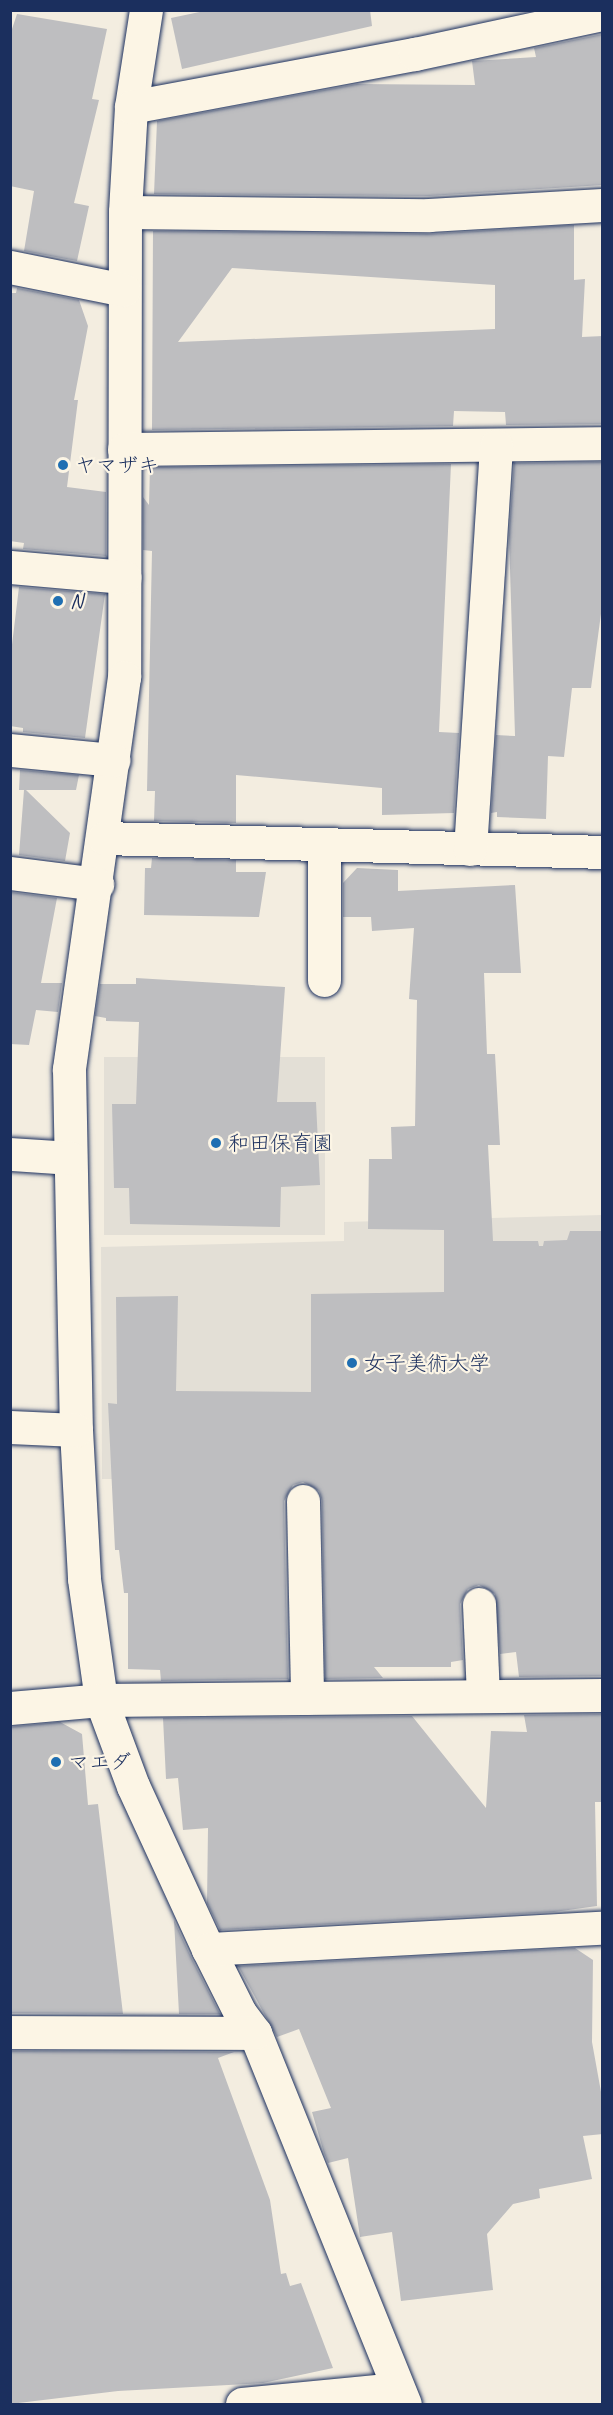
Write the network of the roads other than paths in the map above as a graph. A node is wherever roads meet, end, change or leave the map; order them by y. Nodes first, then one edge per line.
1 (146, 10) edge
2 (603, 14) edge
3 (131, 107) junction
4 (603, 205) edge
5 (125, 212) junction
6 (10, 267) edge
7 (124, 290) junction
8 (603, 443) edge
9 (496, 446) junction
10 (124, 449) junction
11 (10, 567) edge
12 (124, 577) junction
13 (10, 750) edge
14 (114, 760) junction
15 (104, 838) junction
16 (324, 844) junction
17 (470, 849) junction
18 (603, 852) edge
19 (10, 873) edge
20 (97, 884) junction
21 (324, 980) dead end
22 (10, 1154) edge
23 (70, 1158) junction
24 (10, 1427) edge
25 (76, 1431) junction
26 (303, 1501) dead end
27 (479, 1604) dead end
28 (603, 1695) edge
29 (483, 1696) junction
30 (307, 1698) junction
31 (100, 1700) junction
32 (10, 1708) edge
33 (603, 1928) edge
34 (208, 1949) junction
35 (10, 2032) edge
36 (255, 2033) junction
37 (401, 2397) edge
38 (242, 2404) edge

1 - 3 street
2 - 3 street
3 - 5 street
4 - 5 street
5 - 7 street
6 - 7 street
7 - 10 street
8 - 9 street
9 - 10 street
9 - 17 street
10 - 12 street
11 - 12 street
12 - 14 street
13 - 14 street
14 - 15 street
15 - 16 street
15 - 20 street
16 - 17 street
16 - 21 street
17 - 18 street
19 - 20 street
20 - 23 street
22 - 23 street
23 - 25 street
24 - 25 street
25 - 31 street
26 - 30 street
27 - 29 street
28 - 29 street
29 - 30 street
30 - 31 street
31 - 32 street
31 - 34 street
33 - 34 street
34 - 36 street
35 - 36 street
36 - 37 street
37 - 38 street

